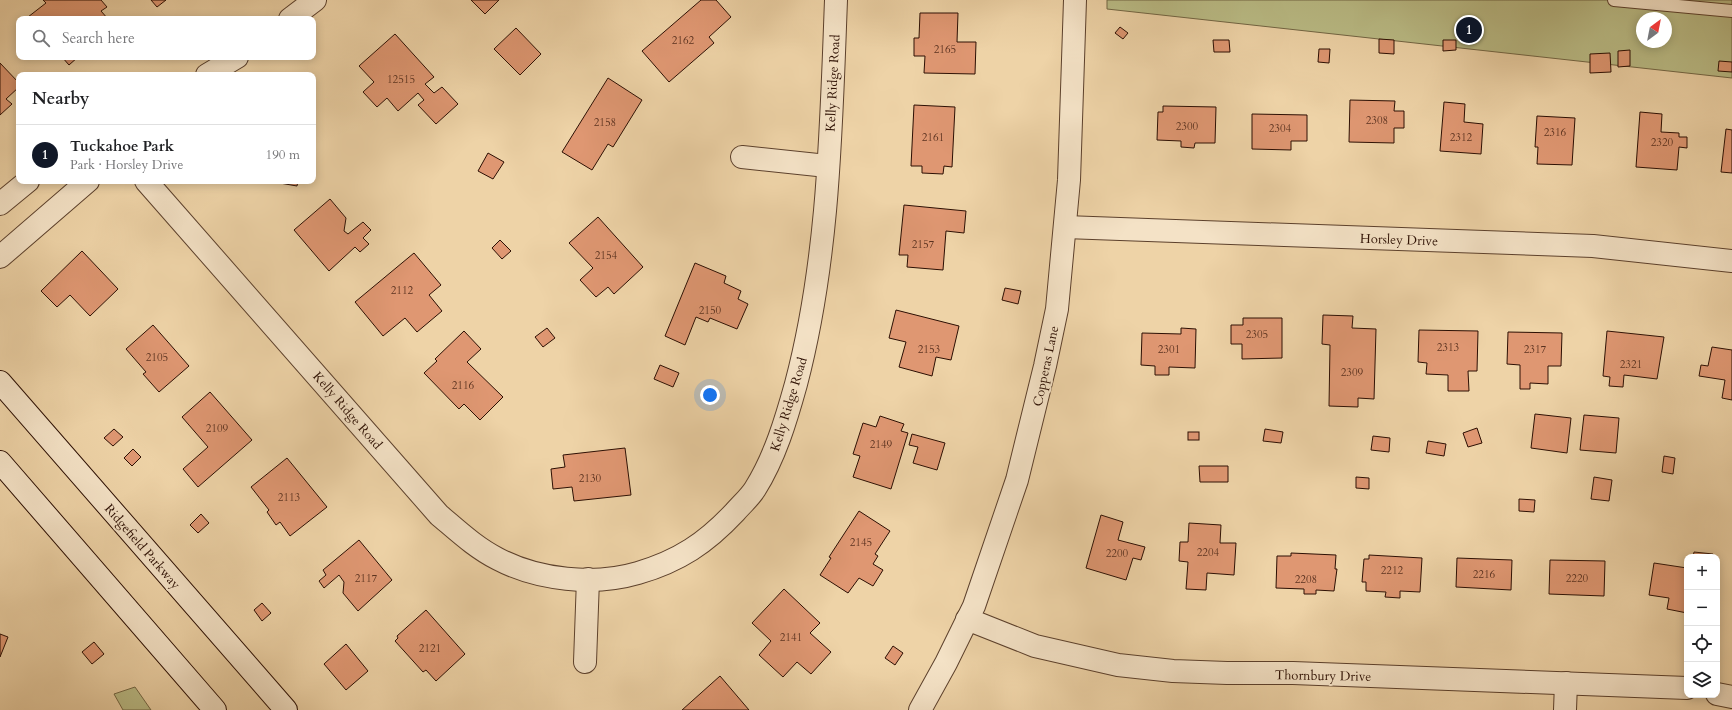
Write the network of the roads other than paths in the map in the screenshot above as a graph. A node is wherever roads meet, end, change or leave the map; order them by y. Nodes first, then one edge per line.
1 (315, 0) edge
2 (836, 0) edge
3 (1075, 0) edge
4 (1614, 0) edge
5 (1732, 11) edge
6 (294, 16) edge
7 (232, 60) edge
8 (212, 72) edge
9 (742, 157) dead end
10 (827, 166) junction
11 (24, 184) edge
12 (85, 184) edge
13 (149, 184) edge
14 (0, 204) edge
15 (1064, 227) junction
16 (0, 257) edge
17 (1732, 261) edge
18 (0, 382) edge
19 (0, 462) edge
20 (588, 579) junction
21 (967, 619) junction
22 (585, 662) dead end
23 (1566, 683) junction
24 (1684, 688) edge
25 (1720, 695) edge
26 (1732, 697) edge
27 (215, 710) edge
28 (286, 710) edge
29 (920, 710) edge
30 (1565, 710) edge

1 - 6 street
2 - 10 street, Kelly Ridge Road
3 - 15 street, Copperas Lane
4 - 5 lane
7 - 8 street
9 - 10 street
10 - 20 street, Kelly Ridge Road
11 - 14 street
12 - 16 street
13 - 20 street, Kelly Ridge Road
15 - 17 street, Horsley Drive
15 - 21 street, Copperas Lane
18 - 28 street, Ridgefield Parkway
19 - 27 street
20 - 22 street
21 - 23 street, Thornbury Drive
21 - 29 street, Copperas Lane
23 - 24 street, Thornbury Drive
23 - 30 street
25 - 26 street

